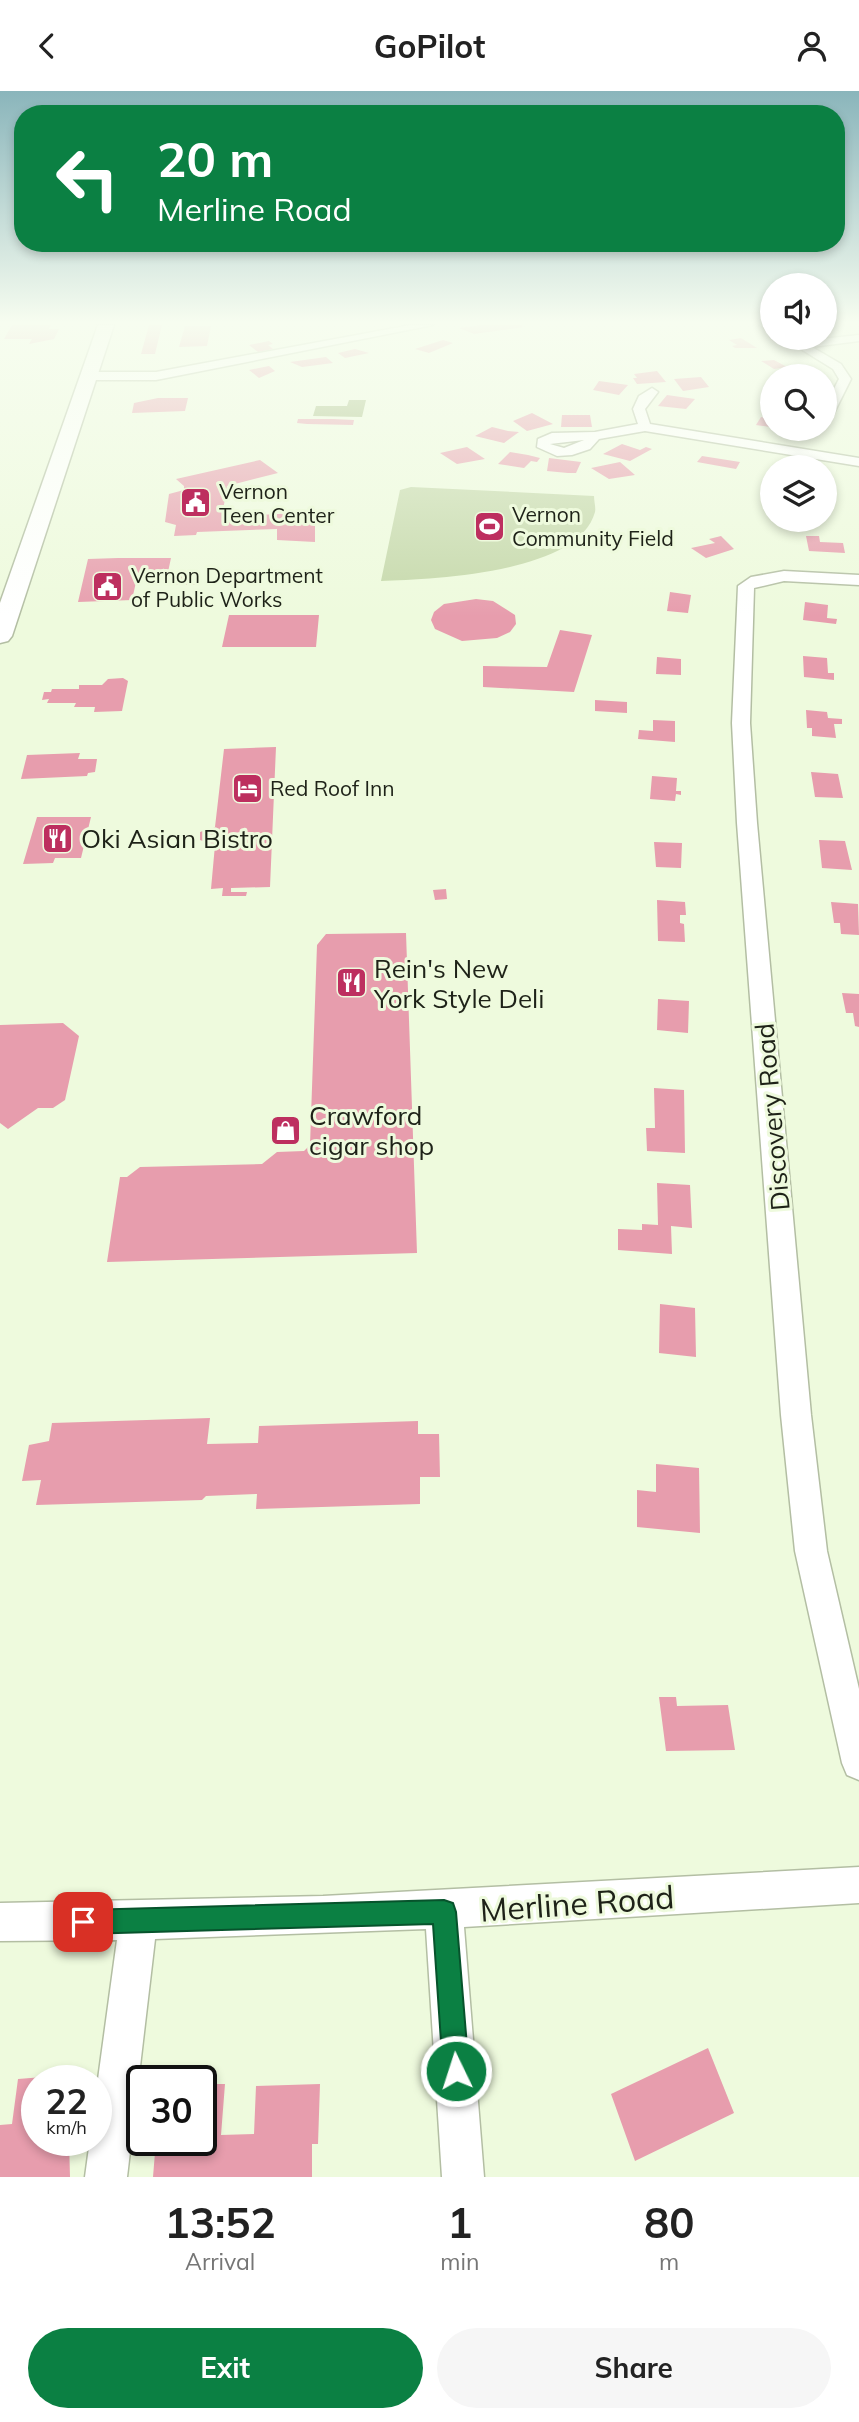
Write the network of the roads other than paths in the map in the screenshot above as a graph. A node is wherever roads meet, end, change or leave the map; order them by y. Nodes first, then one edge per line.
1 (72, 422) edge
2 (643, 422) edge
3 (645, 427) junction
4 (594, 436) dead end
5 (812, 441) edge
6 (804, 453) junction
7 (859, 462) edge
8 (859, 580) edge
9 (0, 636) edge
10 (859, 1760) edge
11 (859, 1885) edge
12 (444, 1912) junction
13 (0, 1922) edge
14 (138, 1922) junction
15 (106, 2177) edge
16 (463, 2177) edge

1 - 9 main road
2 - 3 street
3 - 4 street
3 - 6 street
5 - 6 street
6 - 7 street
8 - 10 street, Discovery Road
11 - 12 street, Merline Road
12 - 14 street, Merline Road
12 - 16 street
13 - 14 street, Merline Road
14 - 15 street

